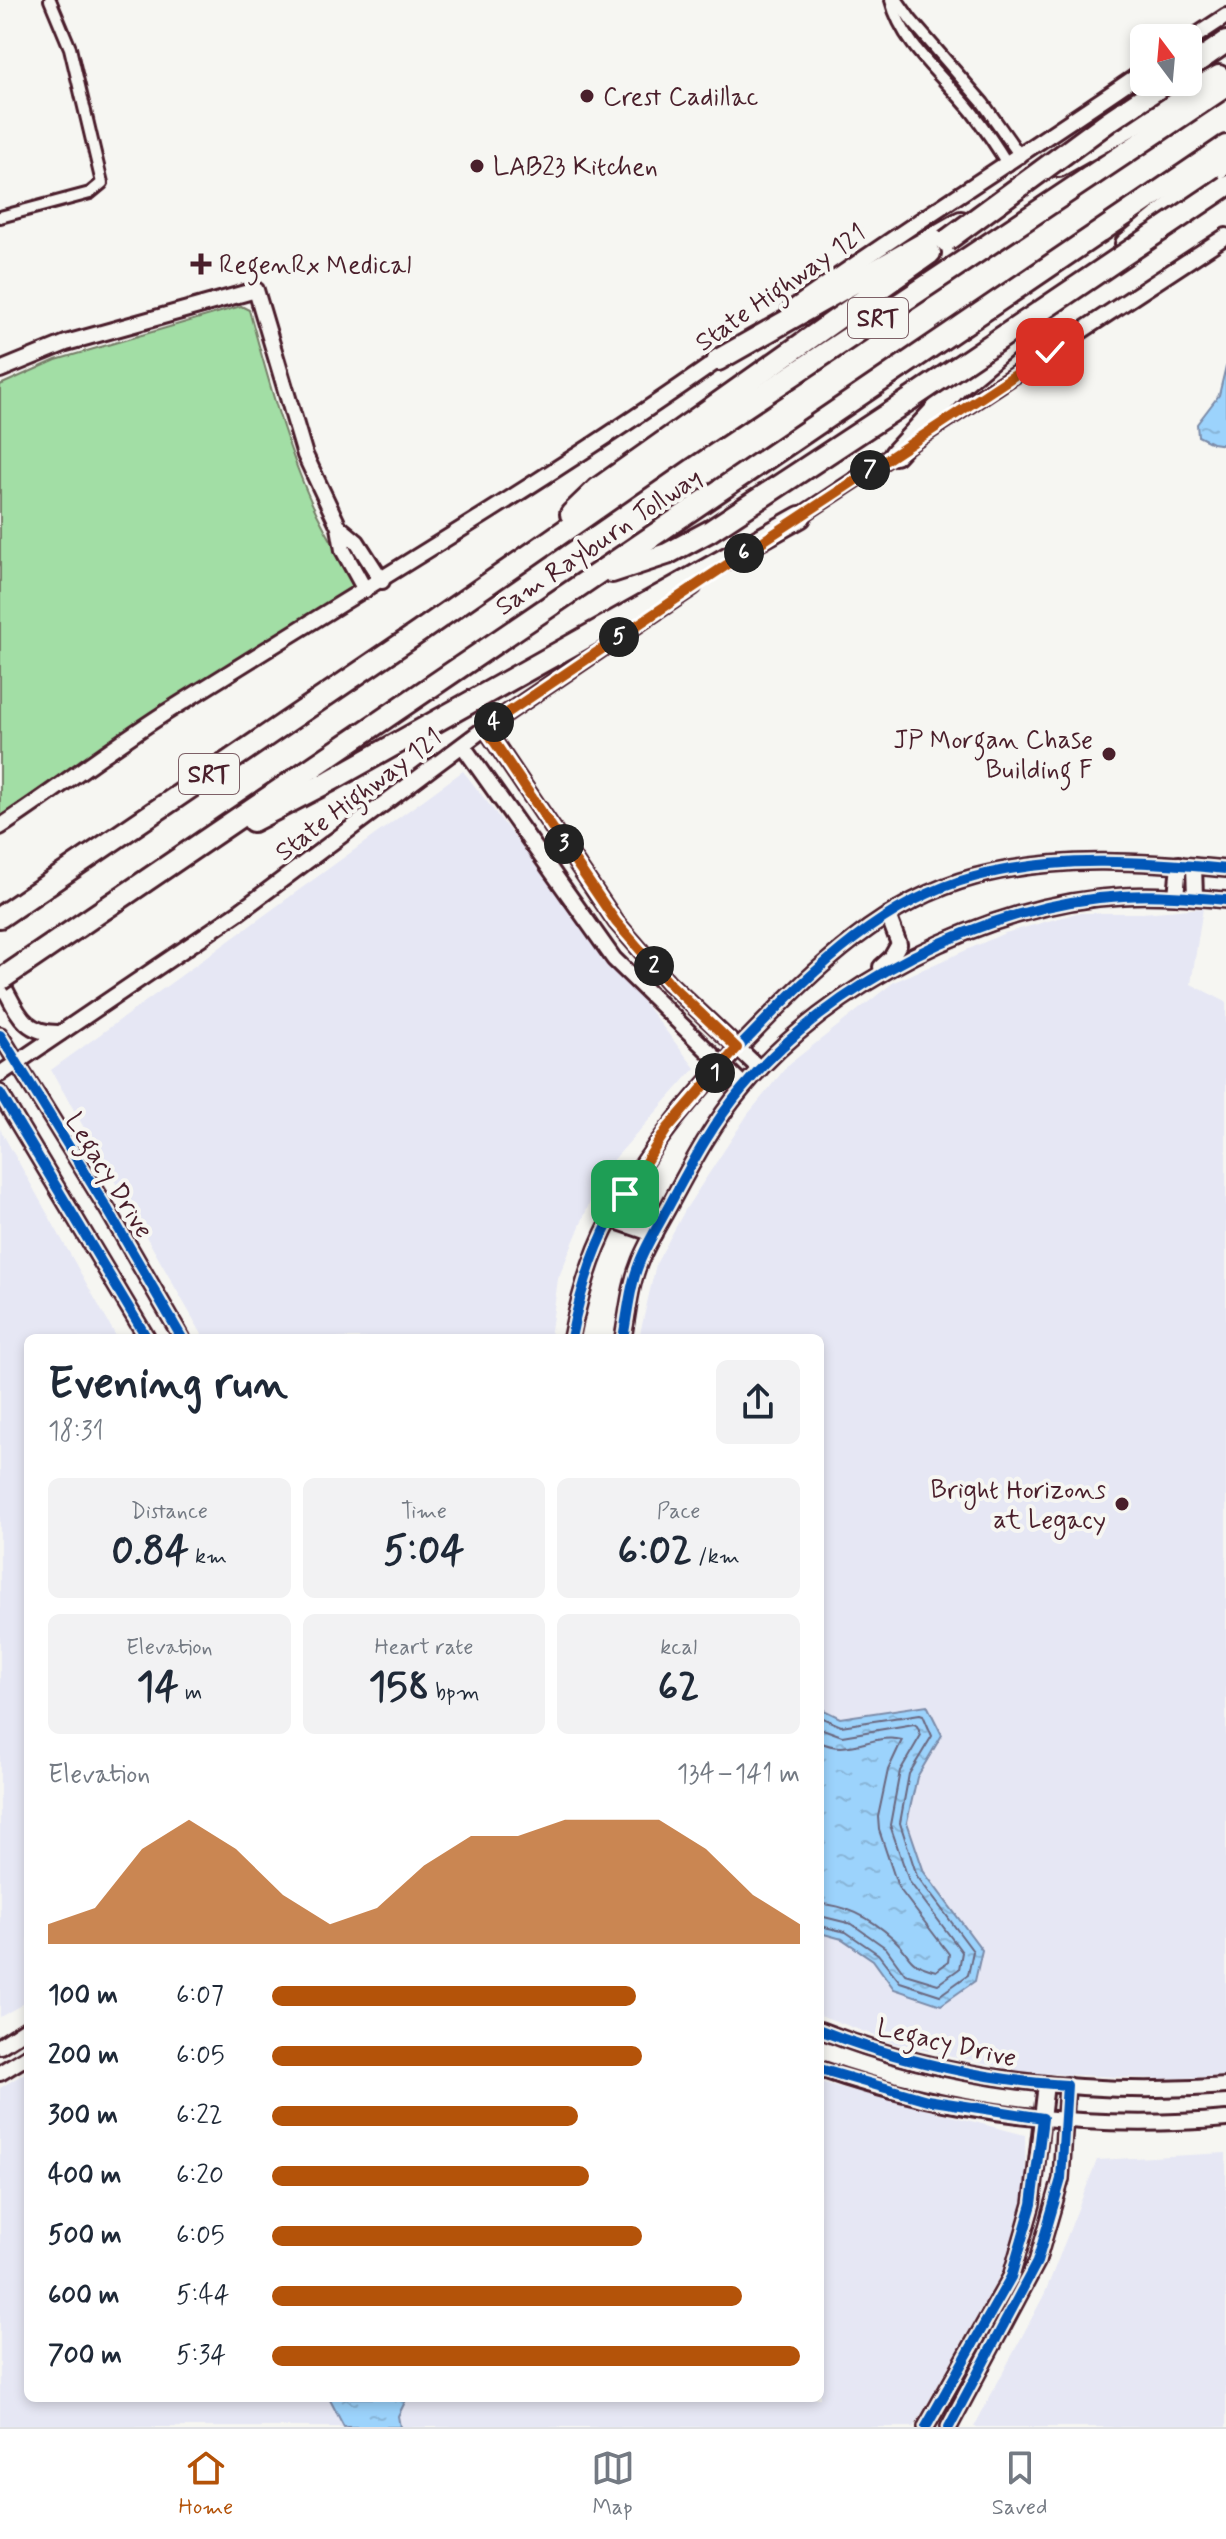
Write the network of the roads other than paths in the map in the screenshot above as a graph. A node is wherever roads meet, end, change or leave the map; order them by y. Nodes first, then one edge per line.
1 (50, 0) edge
2 (891, 0) edge
3 (897, 0) edge
4 (1226, 16) edge
5 (1202, 32) edge
6 (1226, 42) edge
7 (1202, 58) edge
8 (1226, 72) edge
9 (1130, 81) edge
10 (1226, 86) edge
11 (1146, 96) edge
12 (1226, 146) edge
13 (1014, 161) junction
14 (1226, 162) edge
15 (1226, 186) edge
16 (0, 217) edge
17 (1226, 236) edge
18 (718, 360) junction
19 (0, 370) edge
20 (895, 454) junction
21 (800, 517) junction
22 (339, 527) junction
23 (532, 554) junction
24 (382, 581) junction
25 (586, 581) junction
26 (365, 590) junction
27 (485, 728) junction
28 (463, 746) junction
29 (0, 827) edge
30 (182, 857) junction
31 (1186, 865) junction
32 (1226, 869) edge
33 (1176, 896) junction
34 (1195, 897) junction
35 (1226, 900) edge
36 (888, 915) junction
37 (0, 917) edge
38 (0, 980) edge
39 (841, 1001) junction
40 (62, 1033) junction
41 (0, 1035) edge
42 (737, 1048) junction
43 (15, 1063) junction
44 (722, 1065) junction
45 (760, 1069) junction
46 (0, 1074) edge
47 (744, 1086) junction
48 (0, 1093) edge
49 (610, 1219) junction
50 (654, 1234) junction
51 (145, 1334) edge
52 (180, 1334) edge
53 (572, 1334) edge
54 (624, 1334) edge
55 (24, 2031) edge
56 (824, 2031) edge
57 (0, 2046) edge
58 (24, 2058) edge
59 (824, 2070) edge
60 (0, 2073) edge
61 (1046, 2084) junction
62 (1067, 2085) junction
63 (1226, 2086) edge
64 (1043, 2118) junction
65 (1065, 2119) junction
66 (1226, 2119) edge
67 (930, 2422) edge
68 (950, 2426) edge

1 - 16 street
2 - 13 street
3 - 13 street
4 - 5 main road
6 - 7 highway
8 - 18 highway
9 - 13 main road, State Highway 121
10 - 23 highway, Sam Rayburn Tollway / SRT
11 - 23 highway, bridge
12 - 25 highway, Sam Rayburn Tollway / SRT
13 - 18 main road, State Highway 121
14 - 20 highway
15 - 25 highway, bridge
17 - 20 main road, State Highway 121
18 - 24 main road, State Highway 121
19 - 22 main road
20 - 21 main road, State Highway 121
21 - 27 main road, State Highway 121
21 - 30 highway
22 - 24 main road
22 - 26 main road
23 - 37 highway, Sam Rayburn Tollway / SRT
24 - 26 main road, State Highway 121
25 - 30 highway, Sam Rayburn Tollway / SRT
26 - 29 main road, State Highway 121
27 - 28 main road, State Highway 121
27 - 42 main road
28 - 40 main road, State Highway 121
28 - 44 main road
30 - 38 highway, Sam Rayburn Tollway / SRT, bridge
31 - 32 main road
31 - 33 main road
31 - 34 main road
31 - 36 main road
33 - 34 main road
33 - 39 main road
34 - 35 main road
36 - 39 main road
36 - 42 main road
38 - 40 main road
39 - 45 main road
40 - 43 main road, State Highway 121
41 - 43 main road, Legacy Drive
42 - 44 main road
42 - 45 main road
43 - 46 main road, State Highway 121
43 - 52 main road, Legacy Drive
44 - 47 main road
44 - 49 main road
45 - 47 main road
47 - 50 main road
48 - 51 main road, Legacy Drive
49 - 50 main road
49 - 53 main road
50 - 54 main road
55 - 57 main road
56 - 61 main road, Legacy Drive
58 - 60 main road
59 - 64 main road
61 - 62 main road, Legacy Drive
61 - 64 main road
62 - 63 main road, Legacy Drive
62 - 65 main road
64 - 65 main road
64 - 67 main road
65 - 66 main road
65 - 68 main road
67 - 68 main road

